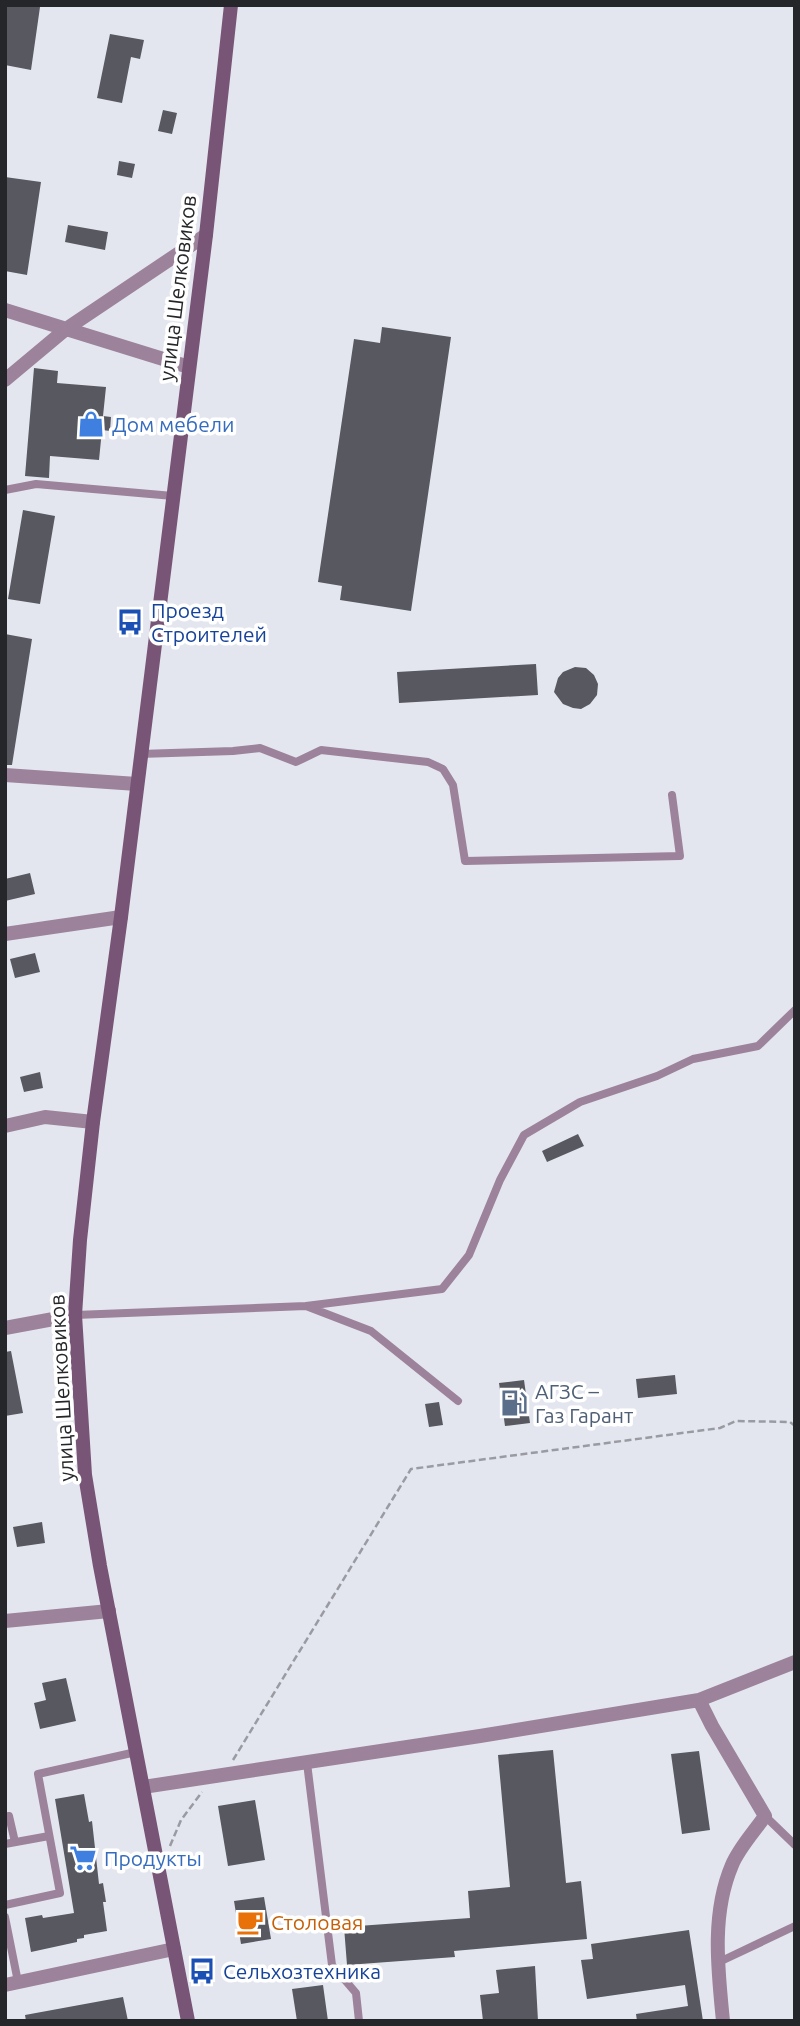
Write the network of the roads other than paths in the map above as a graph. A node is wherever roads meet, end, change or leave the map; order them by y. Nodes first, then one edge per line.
1 (231, 5) edge
2 (206, 235) junction
3 (5, 310) edge
4 (66, 328) junction
5 (189, 367) junction
6 (5, 380) edge
7 (5, 490) edge
8 (173, 496) junction
9 (140, 754) junction
10 (6, 774) edge
11 (137, 784) junction
12 (672, 795) dead end
13 (121, 916) junction
14 (5, 934) edge
15 (795, 1010) edge
16 (93, 1122) junction
17 (5, 1126) edge
18 (306, 1306) junction
19 (75, 1315) junction
20 (5, 1328) edge
21 (457, 1401) dead end
22 (109, 1611) junction
23 (5, 1621) edge
24 (795, 1662) edge
25 (699, 1700) junction
26 (136, 1752) junction
27 (307, 1763) junction
28 (143, 1787) junction
29 (765, 1816) junction
30 (5, 1817) edge
31 (50, 1836) junction
32 (10, 1843) edge
33 (795, 1845) edge
34 (5, 1905) edge
35 (5, 1917) edge
36 (795, 1926) edge
37 (174, 1949) junction
38 (717, 1963) junction
39 (12, 1984) edge
40 (188, 2021) edge
41 (359, 2021) edge
42 (723, 2021) edge

1 - 2 street, улица Шелковиков
2 - 4 street
2 - 5 street, улица Шелковиков
3 - 4 street
4 - 5 street
4 - 6 street
5 - 8 street, улица Шелковиков
7 - 8 lane
8 - 9 street, улица Шелковиков
9 - 11 street, улица Шелковиков
9 - 12 lane
10 - 11 street
11 - 13 street, улица Шелковиков
13 - 14 street
13 - 16 street, улица Шелковиков
15 - 18 lane
16 - 17 street
16 - 19 street, улица Шелковиков
18 - 19 lane
18 - 21 lane
19 - 20 street
19 - 22 street, улица Шелковиков
22 - 23 street
22 - 26 street, улица Шелковиков
24 - 25 street
25 - 27 street
25 - 29 street
26 - 28 street, улица Шелковиков
26 - 31 lane
27 - 28 street
27 - 41 lane
28 - 37 street, улица Шелковиков
29 - 33 lane
29 - 38 street
30 - 32 lane
31 - 32 lane
31 - 34 lane
35 - 39 lane
36 - 38 lane
37 - 39 street
37 - 40 street, улица Шелковиков
38 - 42 street

